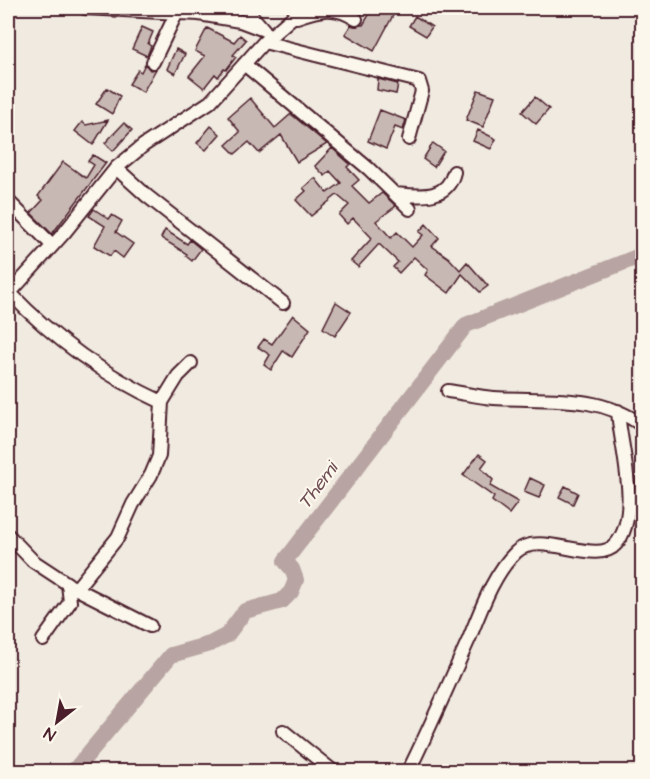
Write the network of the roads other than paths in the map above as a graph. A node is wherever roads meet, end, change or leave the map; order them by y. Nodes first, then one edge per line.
1 (85, 8) edge
2 (245, 8) edge
3 (303, 8) edge
4 (177, 12) junction
5 (293, 18) junction
6 (356, 19) dead end
7 (266, 36) junction
8 (153, 62) dead end
9 (244, 64) junction
10 (410, 139) dead end
11 (116, 168) junction
12 (454, 172) dead end
13 (395, 194) junction
14 (8, 201) edge
15 (410, 209) dead end
16 (52, 245) junction
17 (9, 294) edge
18 (283, 303) dead end
19 (191, 363) dead end
20 (448, 391) dead end
21 (162, 402) junction
22 (618, 411) junction
23 (642, 425) edge
24 (8, 535) edge
25 (72, 586) junction
26 (150, 626) dead end
27 (44, 640) dead end
28 (283, 731) dead end
29 (334, 771) edge
30 (408, 771) edge

1 - 4 street
2 - 7 street
3 - 5 street
4 - 7 street
4 - 8 street
5 - 6 street
5 - 7 street
7 - 9 street
7 - 10 street
9 - 11 street
9 - 13 street
11 - 16 street
11 - 18 street
12 - 13 street
13 - 15 street
14 - 16 street
16 - 17 street
17 - 21 street
19 - 21 street
20 - 22 street
21 - 25 street
22 - 23 street
22 - 30 street
24 - 25 street
25 - 26 street
25 - 27 street
28 - 29 street

